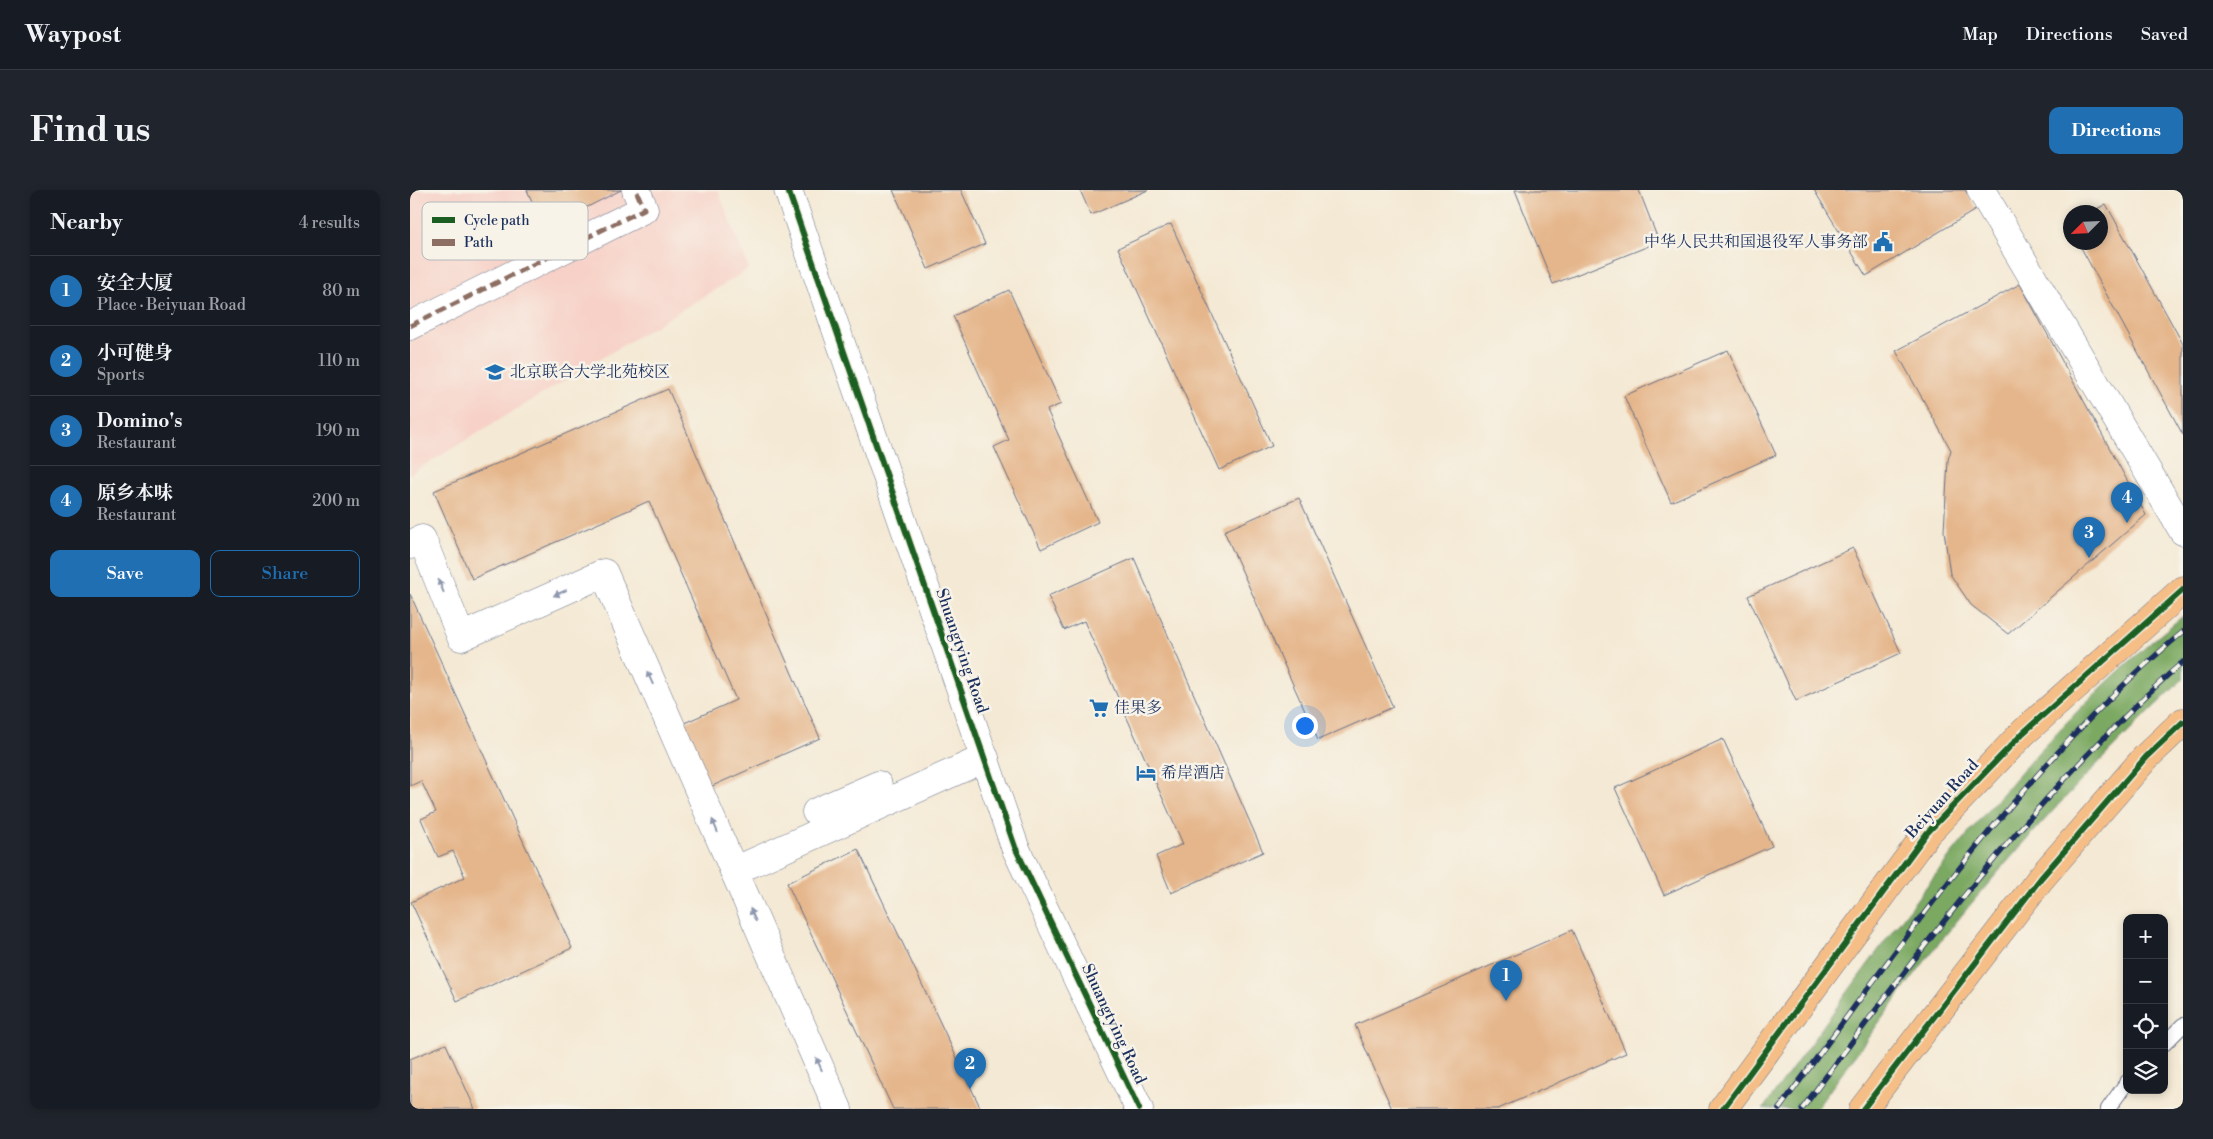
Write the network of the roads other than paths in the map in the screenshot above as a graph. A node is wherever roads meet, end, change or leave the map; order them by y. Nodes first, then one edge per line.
1 (636, 190) edge
2 (788, 190) edge
3 (1981, 190) edge
4 (588, 237) edge
5 (542, 260) edge
6 (410, 326) edge
7 (2183, 531) edge
8 (410, 545) edge
9 (2183, 590) edge
10 (2183, 722) edge
11 (985, 758) junction
12 (878, 785) dead end
13 (816, 812) dead end
14 (734, 871) junction
15 (2183, 1025) edge
16 (2168, 1040) edge
17 (2123, 1088) edge
18 (838, 1109) edge
19 (1139, 1109) edge
20 (1723, 1109) edge
21 (1863, 1109) edge
22 (2108, 1109) edge

1 - 4 street
2 - 11 street, Shuangtying Road
3 - 7 street
5 - 6 street
14 -> 8 street
9 - 20 main road, Beiyuan Road
10 - 21 main road
11 - 14 street
11 - 19 street, Shuangtying Road
12 - 13 street
18 -> 14 street
15 - 16 lane
17 - 22 lane

